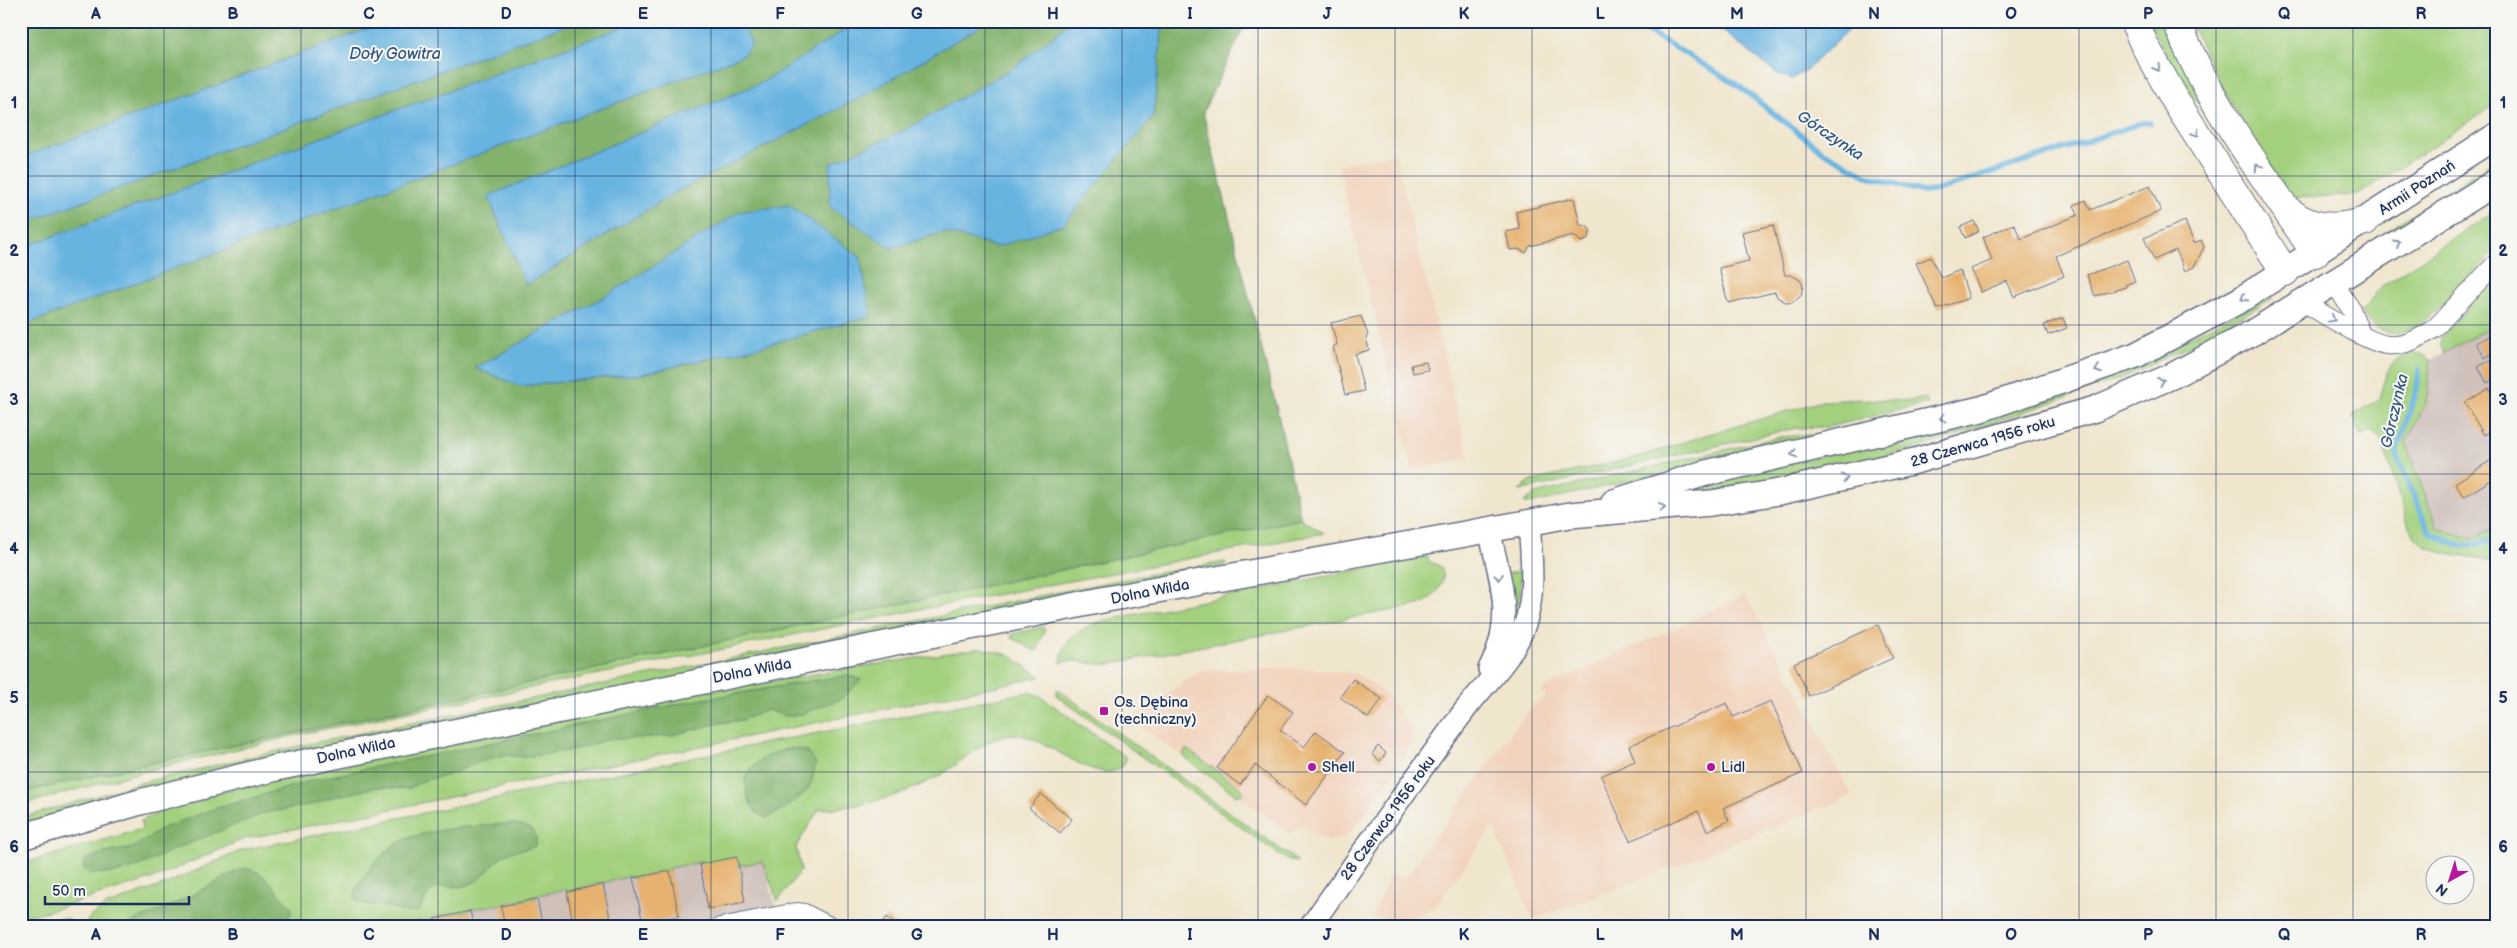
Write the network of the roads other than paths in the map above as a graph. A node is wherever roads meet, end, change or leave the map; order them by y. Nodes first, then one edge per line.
1 (2134, 21) edge
2 (2178, 21) edge
3 (2496, 136) edge
4 (2496, 182) edge
5 (2286, 208) junction
6 (2365, 221) junction
7 (2338, 239) joint
8 (2315, 253) junction
9 (2496, 263) edge
10 (2285, 272) junction
11 (2334, 283) junction
12 (2304, 302) junction
13 (2361, 334) junction
14 (1579, 514) junction
15 (1528, 522) junction
16 (1490, 529) junction
17 (1466, 709) junction
18 (21, 838) edge
19 (720, 927) edge
20 (831, 927) edge
21 (1310, 927) edge

1 -> 10 highway
5 -> 2 highway
3 - 6 main road, Armii Poznań
11 -> 4 main road, 28 Czerwca 1956 roku
5 - 6 highway
5 - 8 highway
6 - 7 main road, Armii Poznań
7 - 8 main road, 28 Czerwca 1956 roku
8 - 10 main road, 28 Czerwca 1956 roku
8 - 11 main road
9 - 13 street
10 - 12 main road
10 -> 14 main road, 28 Czerwca 1956 roku
11 - 12 main road, 28 Czerwca 1956 roku
11 - 13 street
12 -> 13 street
14 -> 12 main road, 28 Czerwca 1956 roku
14 - 15 main road, 28 Czerwca 1956 roku
15 - 16 main road, 28 Czerwca 1956 roku
15 - 17 street, 28 Czerwca 1956 roku
16 -> 17 street, 28 Czerwca 1956 roku
16 - 18 main road, Dolna Wilda
17 - 21 street, 28 Czerwca 1956 roku
19 - 20 street

